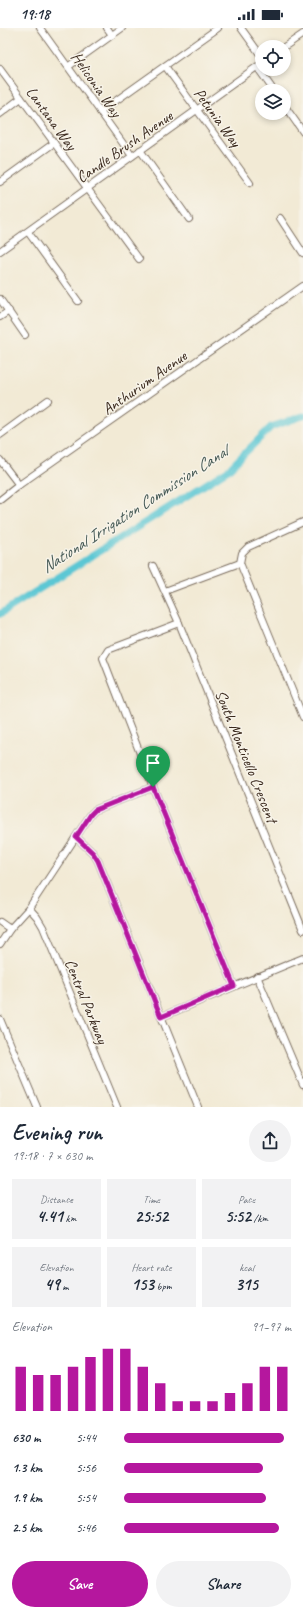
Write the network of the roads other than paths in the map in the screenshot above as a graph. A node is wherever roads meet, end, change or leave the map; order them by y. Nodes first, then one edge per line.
1 (40, 28) edge
2 (107, 28) edge
3 (122, 28) edge
4 (218, 28) edge
5 (241, 28) edge
6 (303, 34) edge
7 (112, 35) junction
8 (291, 43) edge
9 (255, 47) edge
10 (69, 66) junction
11 (165, 66) junction
12 (0, 69) edge
13 (255, 69) edge
14 (22, 98) junction
15 (198, 110) junction
16 (100, 112) junction
17 (0, 114) edge
18 (291, 115) edge
19 (303, 132) edge
20 (54, 143) junction
21 (140, 150) junction
22 (132, 156) junction
23 (0, 182) edge
24 (250, 182) dead end
25 (88, 187) junction
26 (280, 218) dead end
27 (189, 219) dead end
28 (28, 232) junction
29 (0, 251) edge
30 (303, 253) edge
31 (140, 259) dead end
32 (303, 286) edge
33 (0, 298) edge
34 (78, 301) dead end
35 (9, 311) junction
36 (0, 316) edge
37 (25, 335) dead end
38 (48, 400) dead end
39 (0, 435) edge
40 (0, 460) edge
41 (19, 485) junction
42 (0, 500) edge
43 (303, 522) edge
44 (240, 563) junction
45 (153, 566) dead end
46 (165, 592) junction
47 (179, 623) junction
48 (303, 717) edge
49 (153, 787) junction
50 (76, 837) junction
51 (29, 908) junction
52 (301, 921) edge
53 (0, 922) edge
54 (10, 929) junction
55 (303, 930) edge
56 (0, 944) edge
57 (303, 958) edge
58 (257, 976) junction
59 (234, 986) junction
60 (161, 1017) junction
61 (0, 1019) edge
62 (303, 1085) edge
63 (36, 1107) edge
64 (117, 1107) edge
65 (198, 1107) edge

1 - 10 street, Heliconia Way
2 - 7 street
3 - 7 street
4 - 11 street
5 - 9 street
6 - 8 street
7 - 10 street
10 - 16 street, Heliconia Way
11 - 15 street, Petunia Way
11 - 16 street
12 - 14 street, Lantana Way
13 - 15 street, Candle Brush Avenue
14 - 17 street
14 - 20 street, Lantana Way
15 - 21 street, Candle Brush Avenue
15 - 24 street, Petunia Way
16 - 22 street, Heliconia Way
18 - 19 street
20 - 23 street
20 - 25 street, Lantana Way
21 - 22 street, Candle Brush Avenue
21 - 27 street
22 - 25 street, Candle Brush Avenue
25 - 28 street, Candle Brush Avenue
25 - 31 street, Lantana Way
26 - 30 street
28 - 29 street, Candle Brush Avenue
28 - 34 street
32 - 41 street, Anthurium Avenue
33 - 35 street
35 - 36 street
35 - 37 street
38 - 39 street
40 - 41 street
41 - 42 street, Anthurium Avenue
43 - 44 street
44 - 46 street
44 - 48 street
45 - 46 street, South Monticello Crescent
46 - 47 street, South Monticello Crescent
47 - 49 street
47 - 52 street, South Monticello Crescent
49 - 50 street
49 - 59 street
50 - 51 street
50 - 60 street
51 - 54 street
51 - 64 street, Central Parkway
52 - 55 street, South Monticello Crescent
53 - 54 street
54 - 56 street
57 - 58 street
58 - 59 street
58 - 62 street
59 - 60 street
60 - 65 street
61 - 63 street

